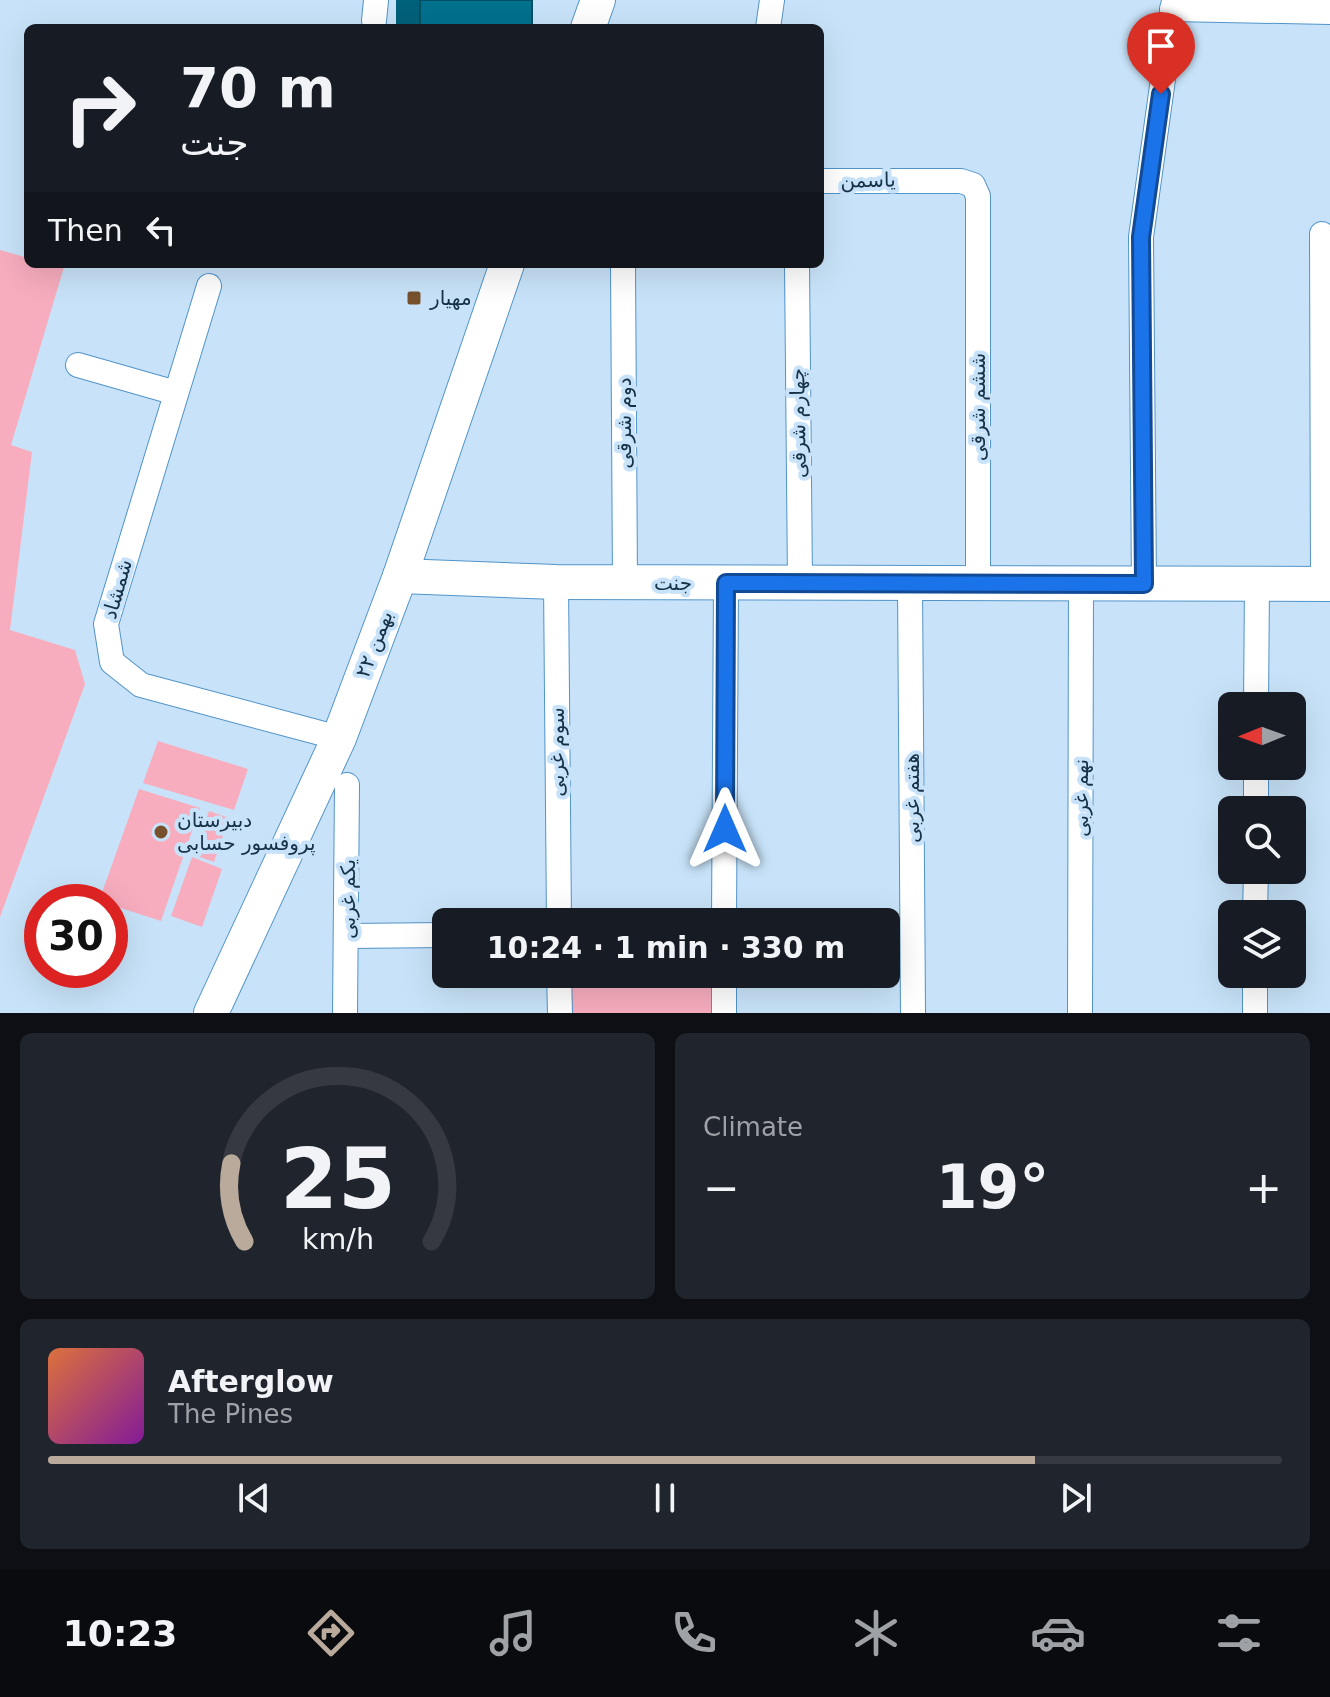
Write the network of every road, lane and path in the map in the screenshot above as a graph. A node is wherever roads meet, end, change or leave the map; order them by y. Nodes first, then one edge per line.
1 (598, 0) edge
2 (772, 0) edge
3 (1173, 4) edge
4 (1330, 12) edge
5 (589, 24) edge
6 (769, 24) edge
7 (824, 181) edge
8 (978, 231) joint
9 (1322, 234) dead end
10 (506, 268) edge
11 (623, 268) edge
12 (797, 268) edge
13 (209, 286) dead end
14 (78, 365) dead end
15 (176, 393) junction
16 (400, 576) junction
17 (556, 582) junction
18 (625, 582) junction
19 (726, 583) junction
20 (800, 583) junction
21 (910, 583) junction
22 (978, 583) junction
23 (1081, 583) junction
24 (1257, 583) junction
25 (1144, 584) junction
26 (1327, 584) edge
27 (1256, 692) edge
28 (339, 738) junction
29 (347, 785) dead end
30 (559, 908) edge
31 (724, 908) edge
32 (432, 935) edge
33 (348, 936) junction
34 (559, 988) edge
35 (724, 988) edge
36 (1255, 988) edge
37 (211, 1013) edge
38 (345, 1013) edge
39 (560, 1013) edge
40 (724, 1013) edge
41 (913, 1013) edge
42 (1080, 1013) edge
43 (1255, 1013) edge

1 - 5 street
2 - 6 street
3 - 4 street
3 - 25 street
7 - 8 street, یاسمن
8 - 22 street, ششم شرقی
9 - 26 street
10 - 16 street, ۲۲ بهمن
11 - 18 street, دوم شرقی
12 - 20 street, چهارم شرقی
13 - 15 street, شمشاد
14 - 15 street
15 - 28 street, شمشاد
16 - 17 street, جنت
16 - 28 street, ۲۲ بهمن
17 - 18 street, جنت
17 - 30 street, سوم غربی
18 - 19 street, جنت
19 - 20 street, جنت
19 - 31 street
20 - 21 street, جنت
21 - 22 street, جنت
21 - 41 street, هفتم غربی
22 - 23 street, جنت
23 - 25 street, جنت
23 - 42 street, نهم غربی
24 - 25 street, جنت
24 - 26 street, جنت
24 - 27 street
28 - 37 street, ۲۲ بهمن
29 - 33 street, یکم غربی
32 - 33 street
33 - 38 street, یکم غربی
34 - 39 street
35 - 40 street
36 - 43 street

